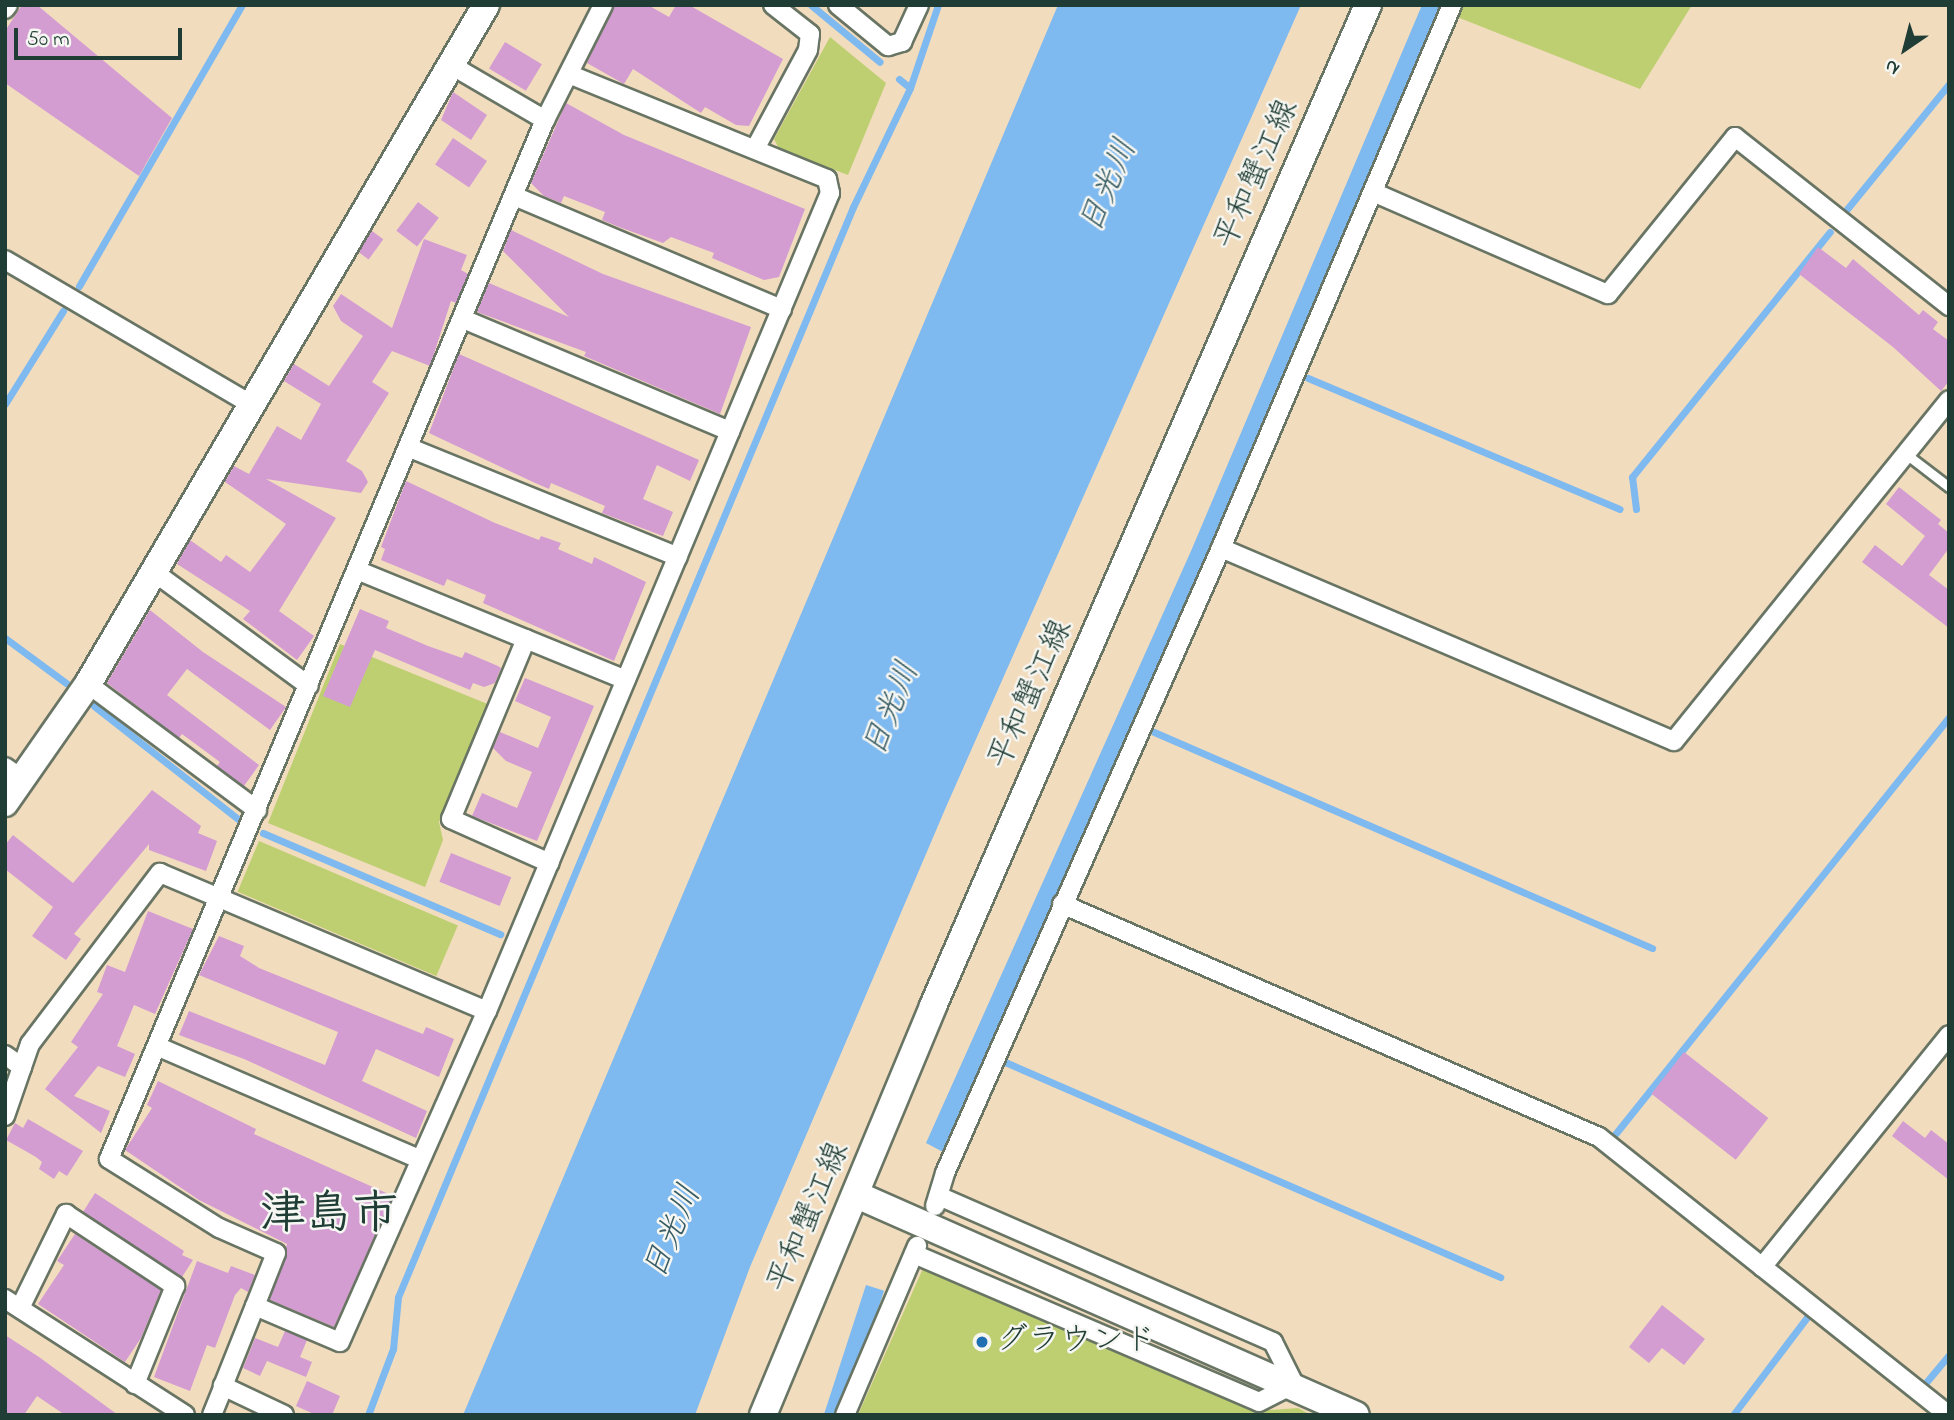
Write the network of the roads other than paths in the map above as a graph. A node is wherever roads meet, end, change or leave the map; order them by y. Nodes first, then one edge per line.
1 (486, 5) edge
2 (603, 5) edge
3 (773, 5) edge
4 (838, 5) edge
5 (919, 5) edge
6 (1368, 5) edge
7 (1452, 5) edge
8 (451, 65) junction
9 (569, 74) junction
10 (545, 120) junction
11 (755, 149) junction
12 (1373, 192) junction
13 (514, 196) junction
14 (5, 260) edge
15 (1949, 306) edge
16 (782, 309) junction
17 (463, 319) junction
18 (1949, 400) edge
19 (252, 405) junction
20 (730, 431) junction
21 (410, 448) junction
22 (1906, 454) junction
23 (1949, 487) edge
24 (1221, 548) junction
25 (678, 557) junction
26 (359, 571) junction
27 (154, 572) junction
28 (526, 639) junction
29 (626, 680) junction
30 (88, 684) junction
31 (309, 686) junction
32 (14, 773) edge
33 (5, 803) edge
34 (257, 810) junction
35 (550, 863) junction
36 (220, 899) junction
37 (1062, 904) junction
38 (487, 1011) junction
39 (1949, 1035) edge
40 (159, 1047) junction
41 (5, 1055) edge
42 (22, 1067) junction
43 (5, 1116) edge
44 (419, 1159) junction
45 (857, 1195) junction
46 (1762, 1267) junction
47 (13, 1304) edge
48 (255, 1307) junction
49 (135, 1384) junction
50 (1294, 1384) junction
51 (224, 1386) junction
52 (185, 1415) edge
53 (212, 1415) edge
54 (284, 1415) edge
55 (763, 1415) edge
56 (845, 1415) edge
57 (1356, 1415) edge
58 (1948, 1415) edge

1 - 8 main road
2 - 9 street
3 - 11 street
4 - 5 street
6 - 45 main road, 平和蟹江線
7 - 12 street
8 - 10 street
8 - 19 main road
9 - 10 street
9 - 11 street
10 - 13 street
11 - 16 street
12 - 15 street
12 - 24 street
13 - 16 street
13 - 17 street
14 - 19 street
16 - 20 street
17 - 20 street
17 - 21 street
18 - 22 street
19 - 27 main road
20 - 25 street
21 - 25 street
21 - 26 street
22 - 23 lane
22 - 24 street
24 - 37 street
25 - 29 street
26 - 28 street
26 - 31 street
27 - 30 main road
27 - 31 street
28 - 29 street
28 - 35 street
29 - 35 street
30 - 32 main road
30 - 34 street
31 - 34 street
32 - 33 main road
34 - 36 street
35 - 38 street
36 - 38 street
36 - 40 street
36 - 42 street
37 - 46 street
37 - 50 street
38 - 44 street
39 - 46 street
40 - 44 street
40 - 48 street
41 - 42 street
42 - 43 street
44 - 48 street
45 - 50 main road
45 - 55 main road, 平和蟹江線
46 - 58 street
47 - 49 street
47 - 49 street
48 - 51 street
49 - 52 street
50 - 56 street
50 - 57 main road
51 - 53 street
51 - 54 street

